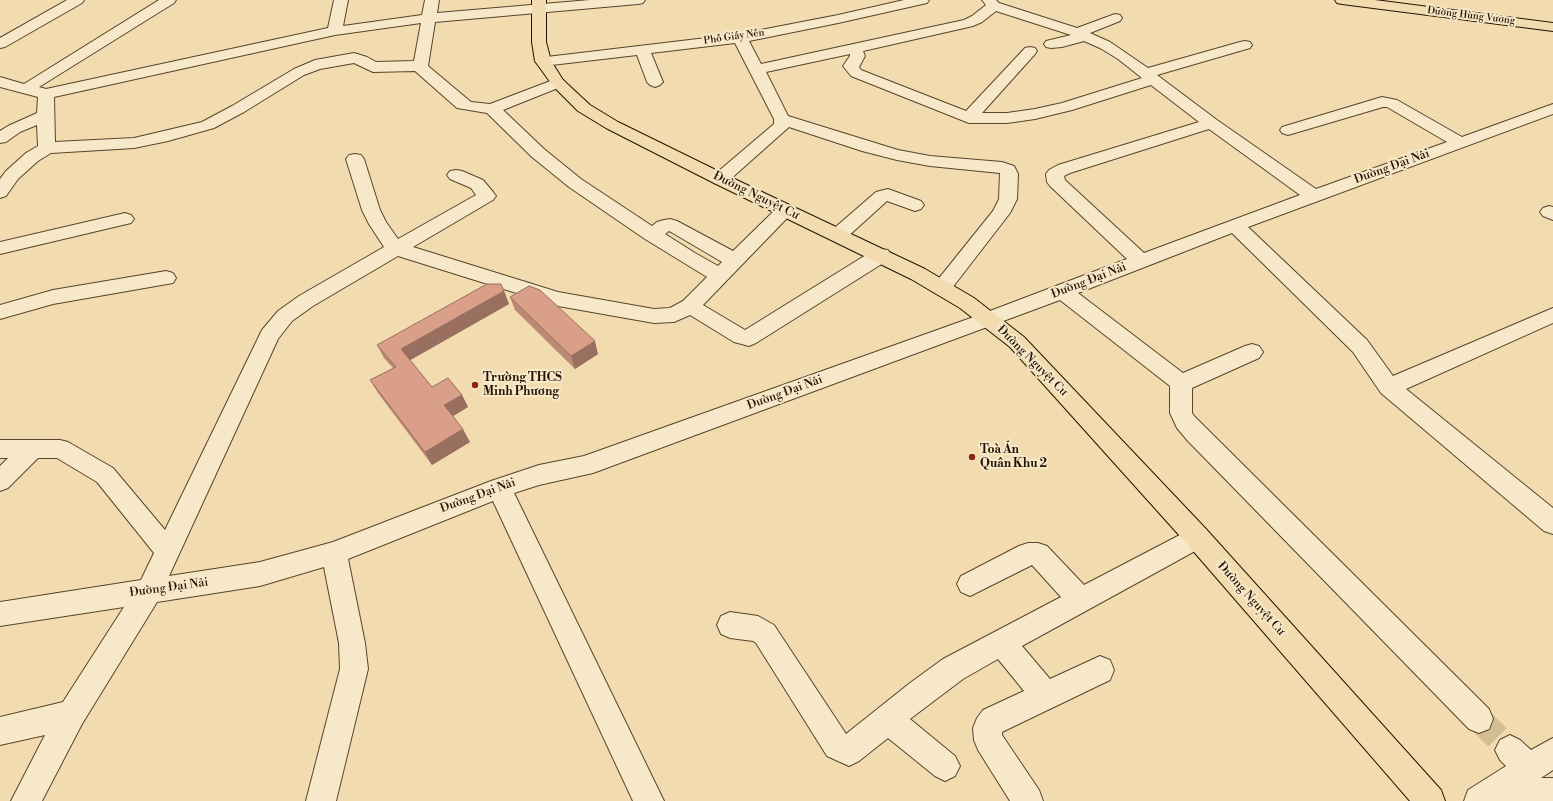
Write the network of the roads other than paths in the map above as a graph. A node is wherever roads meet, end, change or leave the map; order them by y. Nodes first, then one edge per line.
1 (77, 0) edge
2 (169, 0) edge
3 (342, 0) edge
4 (432, 0) edge
5 (635, 0) edge
6 (922, 0) edge
7 (1342, 0) edge
8 (1423, 0) edge
9 (992, 3) edge
10 (539, 4) edge
11 (1553, 16) edge
12 (430, 18) junction
13 (1115, 18) dead end
14 (1553, 27) edge
15 (335, 31) junction
16 (1081, 34) junction
17 (740, 38) junction
18 (223, 42) dead end
19 (0, 44) edge
20 (1051, 44) dead end
21 (1245, 45) dead end
22 (855, 48) junction
23 (250, 49) junction
24 (642, 49) junction
25 (1030, 51) dead end
26 (543, 61) junction
27 (420, 67) junction
28 (756, 70) junction
29 (1149, 76) junction
30 (0, 82) edge
31 (655, 82) dead end
32 (558, 84) junction
33 (26, 88) junction
34 (46, 94) junction
35 (492, 109) junction
36 (1553, 109) edge
37 (45, 116) junction
38 (969, 118) junction
39 (782, 119) junction
40 (1211, 123) junction
41 (1288, 130) dead end
42 (0, 138) edge
43 (1461, 143) junction
44 (47, 148) junction
45 (355, 159) dead end
46 (456, 175) dead end
47 (720, 179) junction
48 (0, 192) edge
49 (1314, 196) junction
50 (915, 204) dead end
51 (785, 210) junction
52 (125, 219) dead end
53 (1235, 225) junction
54 (652, 235) junction
55 (838, 235) junction
56 (0, 248) edge
57 (395, 248) junction
58 (881, 255) junction
59 (736, 261) junction
60 (1141, 261) junction
61 (720, 276) junction
62 (166, 278) dead end
63 (942, 287) junction
64 (1062, 291) junction
65 (690, 306) junction
66 (0, 312) edge
67 (1553, 315) edge
68 (989, 319) junction
69 (1252, 352) dead end
70 (1182, 382) junction
71 (1389, 387) junction
72 (0, 449) edge
73 (34, 449) junction
74 (0, 481) edge
75 (499, 488) junction
76 (1553, 523) edge
77 (1197, 538) junction
78 (167, 550) junction
79 (334, 553) junction
80 (970, 584) dead end
81 (149, 591) junction
82 (1080, 599) junction
83 (0, 614) edge
84 (730, 625) dead end
85 (1001, 642) junction
86 (1100, 670) dead end
87 (1045, 695) junction
88 (72, 714) junction
89 (1479, 719) tunnel mouth
90 (889, 720) junction
91 (0, 731) edge
92 (1553, 753) edge
93 (945, 766) dead end
94 (1553, 794) edge
95 (1486, 796) edge
96 (26, 801) edge
97 (321, 801) edge
98 (649, 801) edge
99 (1028, 801) edge
100 (1430, 801) edge

1 - 19 street
2 - 33 street
3 - 15 street
4 - 12 street
5 - 10 street
6 - 17 street, Phố Giấy Nến
7 - 14 main road, Đường Hùng Vương
8 - 11 main road, Đường Hùng Vương
9 - 16 street
9 - 22 street
10 - 12 street
10 - 26 main road, Đường Nguyệt Cư
12 - 15 street
12 - 27 street
13 - 16 street
15 - 23 street
16 - 20 street
16 - 29 street
17 - 24 street, Phố Giấy Nến
17 - 28 street
18 - 23 street
21 - 29 street
22 - 28 street
22 - 38 street
23 - 34 street
24 - 26 street, Phố Giấy Nến
24 - 31 street
25 - 38 street
26 - 32 main road, Đường Nguyệt Cư
27 - 35 street
27 - 44 street
28 - 39 street
29 - 38 street
29 - 40 street
30 - 33 street
32 - 35 street
32 - 47 main road, Đường Nguyệt Cư
33 - 34 street
34 - 37 street
35 - 54 street
36 - 43 street, Đường Đại Nải
37 - 42 street
37 - 44 street
39 - 47 street
39 - 63 street
40 - 49 street
40 - 60 street
41 - 43 street
43 - 49 street, Đường Đại Nải
44 - 48 street
45 - 57 street
46 - 57 street
47 - 51 main road, Đường Nguyệt Cư
49 - 53 street, Đường Đại Nải
50 - 55 street
51 - 55 main road, Đường Nguyệt Cư
51 - 59 street
52 - 56 street
53 - 60 street, Đường Đại Nải
53 - 71 street
54 - 59 street
54 - 61 street
55 - 58 main road, Đường Nguyệt Cư
57 - 65 street
57 - 78 street
58 - 63 main road, Đường Nguyệt Cư
58 - 65 street
59 - 61 street
60 - 64 street, Đường Đại Nải
61 - 65 street
62 - 66 street
63 - 68 main road, Đường Nguyệt Cư
64 - 68 street, Đường Đại Nải
64 - 70 street
67 - 71 street
68 - 75 street, Đường Đại Nải
68 - 77 main road, Đường Nguyệt Cư
69 - 70 street
70 - 89 street
71 - 76 street
72 - 73 street
73 - 74 street
73 - 78 street
75 - 79 street, Đường Đại Nải
75 - 98 street
77 - 82 street
77 - 100 main road, Đường Nguyệt Cư
78 - 81 street
79 - 81 street, Đường Đại Nải
79 - 97 street
80 - 82 street
81 - 83 street, Đường Đại Nải
81 - 88 street
82 - 85 street
84 - 90 street
85 - 87 street
85 - 90 street
86 - 87 street
87 - 99 street
88 - 91 street
88 - 96 street
90 - 93 street
92 - 95 street
94 - 95 street

